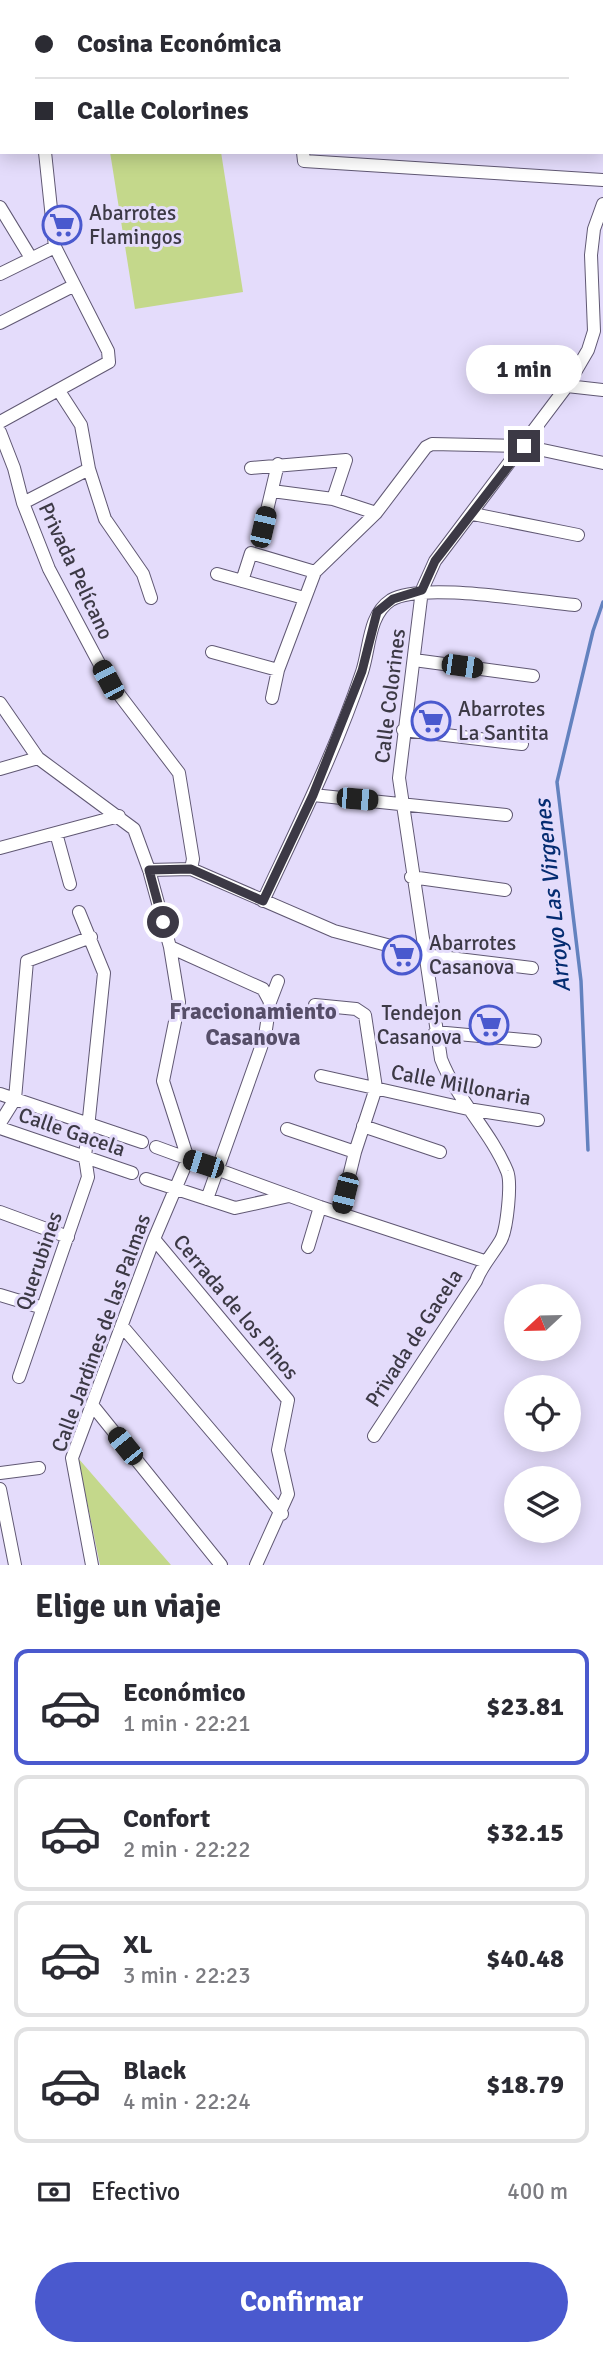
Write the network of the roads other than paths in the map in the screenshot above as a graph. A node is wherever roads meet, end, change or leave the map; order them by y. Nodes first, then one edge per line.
1 (45, 154) edge
2 (303, 157) edge
3 (603, 180) edge
4 (603, 204) edge
5 (0, 207) edge
6 (55, 247) junction
7 (31, 258) junction
8 (0, 274) edge
9 (73, 286) junction
10 (0, 323) edge
11 (567, 386) junction
12 (603, 390) edge
13 (59, 391) junction
14 (0, 422) edge
15 (0, 432) edge
16 (524, 446) junction
17 (278, 464) junction
18 (603, 464) edge
19 (251, 468) dead end
20 (89, 469) junction
21 (272, 491) junction
22 (333, 499) junction
23 (23, 503) junction
24 (376, 513) junction
25 (473, 514) junction
26 (263, 527) dead end
27 (578, 535) dead end
28 (315, 572) junction
29 (217, 574) dead end
30 (242, 581) junction
31 (422, 590) junction
32 (151, 598) dead end
33 (304, 598) junction
34 (575, 606) dead end
35 (212, 652) dead end
36 (414, 660) junction
37 (278, 670) junction
38 (533, 676) dead end
39 (272, 698) dead end
40 (0, 703) edge
41 (404, 730) junction
42 (522, 744) dead end
43 (38, 758) junction
44 (0, 769) edge
45 (313, 795) junction
46 (402, 803) junction
47 (506, 815) dead end
48 (120, 816) junction
49 (56, 833) junction
50 (0, 848) edge
51 (191, 869) junction
52 (149, 870) junction
53 (411, 877) junction
54 (70, 884) dead end
55 (505, 890) dead end
56 (263, 901) junction
57 (79, 912) dead end
58 (91, 937) junction
59 (170, 947) junction
60 (425, 955) junction
61 (532, 968) dead end
62 (278, 981) dead end
63 (270, 1002) junction
64 (315, 1005) dead end
65 (435, 1032) junction
66 (535, 1041) dead end
67 (321, 1076) dead end
68 (376, 1087) junction
69 (0, 1094) edge
70 (15, 1099) junction
71 (468, 1109) junction
72 (538, 1120) dead end
73 (89, 1123) junction
74 (0, 1126) edge
75 (363, 1126) junction
76 (287, 1129) dead end
77 (142, 1142) dead end
78 (156, 1147) dead end
79 (355, 1152) junction
80 (440, 1152) dead end
81 (85, 1157) junction
82 (188, 1159) junction
83 (218, 1169) junction
84 (132, 1173) dead end
85 (146, 1179) dead end
86 (175, 1189) junction
87 (289, 1196) junction
88 (207, 1199) junction
89 (320, 1207) junction
90 (0, 1212) edge
91 (340, 1213) junction
92 (68, 1237) junction
93 (154, 1239) junction
94 (309, 1247) dead end
95 (484, 1261) junction
96 (0, 1295) edge
97 (43, 1308) junction
98 (122, 1326) junction
99 (19, 1377) dead end
100 (93, 1406) junction
101 (374, 1436) dead end
102 (38, 1468) dead end
103 (0, 1473) edge
104 (0, 1489) edge
105 (282, 1514) junction
106 (6, 1552) edge
107 (15, 1565) edge
108 (92, 1565) edge
109 (220, 1565) edge
110 (256, 1565) edge

1 - 6 street
2 - 3 street
4 - 11 street, Calle Colorines
5 - 7 street
6 - 7 street
6 - 9 street
7 - 8 street
9 - 10 street
9 - 13 street
11 - 12 street
11 - 16 street, Calle Colorines
13 - 14 street
13 - 20 street
15 - 23 street, Privada Pelícano
16 - 18 street
16 - 24 street
16 - 25 street, Calle Colorines
17 - 19 street
17 - 21 street
17 - 22 street
20 - 23 street
20 - 32 street
21 - 22 street
21 - 26 street
22 - 24 street
23 - 51 street, Privada Pelícano
24 - 28 street
25 - 27 street
25 - 31 street, Calle Colorines
28 - 30 street
28 - 33 street
29 - 30 street
30 - 33 street
31 - 34 street
31 - 36 street, Calle Colorines
31 - 45 street
33 - 37 street
35 - 37 street
36 - 38 street
36 - 41 street, Calle Colorines
37 - 39 street
40 - 43 street
41 - 42 street
41 - 46 street, Calle Colorines
43 - 44 street
43 - 48 street
45 - 46 street
45 - 56 street
46 - 47 street
46 - 53 street, Calle Colorines
48 - 49 street
48 - 52 street
49 - 50 street
49 - 54 street
51 - 52 street
51 - 56 street
52 - 59 street
53 - 55 street
53 - 60 street, Calle Colorines
56 - 60 street
57 - 58 street, Querubines
58 - 70 street
58 - 73 street, Querubines
59 - 63 street
59 - 82 street
60 - 61 street
60 - 65 street, Calle Colorines
62 - 63 street
63 - 83 street
64 - 68 street
65 - 66 street
65 - 71 street, Calle Colorines
67 - 68 street, Calle Millonaria
68 - 71 street, Calle Millonaria
68 - 75 street
69 - 70 street
70 - 73 street
70 - 74 street
71 - 72 street, Calle Millonaria
71 - 95 street, Calle Colorines
73 - 77 street
73 - 81 street, Querubines
74 - 81 street, Calle Gacela
75 - 79 street
75 - 80 street
76 - 79 street
78 - 82 street
79 - 91 street
81 - 84 street, Calle Gacela
81 - 92 street, Querubines
82 - 83 street
82 - 86 street, Calle Jardines de las Palmas
83 - 87 street
83 - 88 street
85 - 86 street, Calle Gacela
86 - 88 street, Calle Gacela
86 - 93 street, Calle Jardines de las Palmas
87 - 88 street, Calle Gacela
87 - 89 street
89 - 91 street
89 - 94 street
90 - 92 street
91 - 95 street
92 - 97 street, Querubines
93 - 98 street, Calle Jardines de las Palmas
93 - 105 street, Cerrada de los Pinos
95 - 101 street, Privada de Gacela
96 - 97 street
97 - 99 street, Querubines
98 - 100 street, Calle Jardines de las Palmas
98 - 105 street
100 - 108 street, Calle Jardines de las Palmas
100 - 109 street
102 - 103 street
104 - 106 street
105 - 110 street
106 - 107 street

